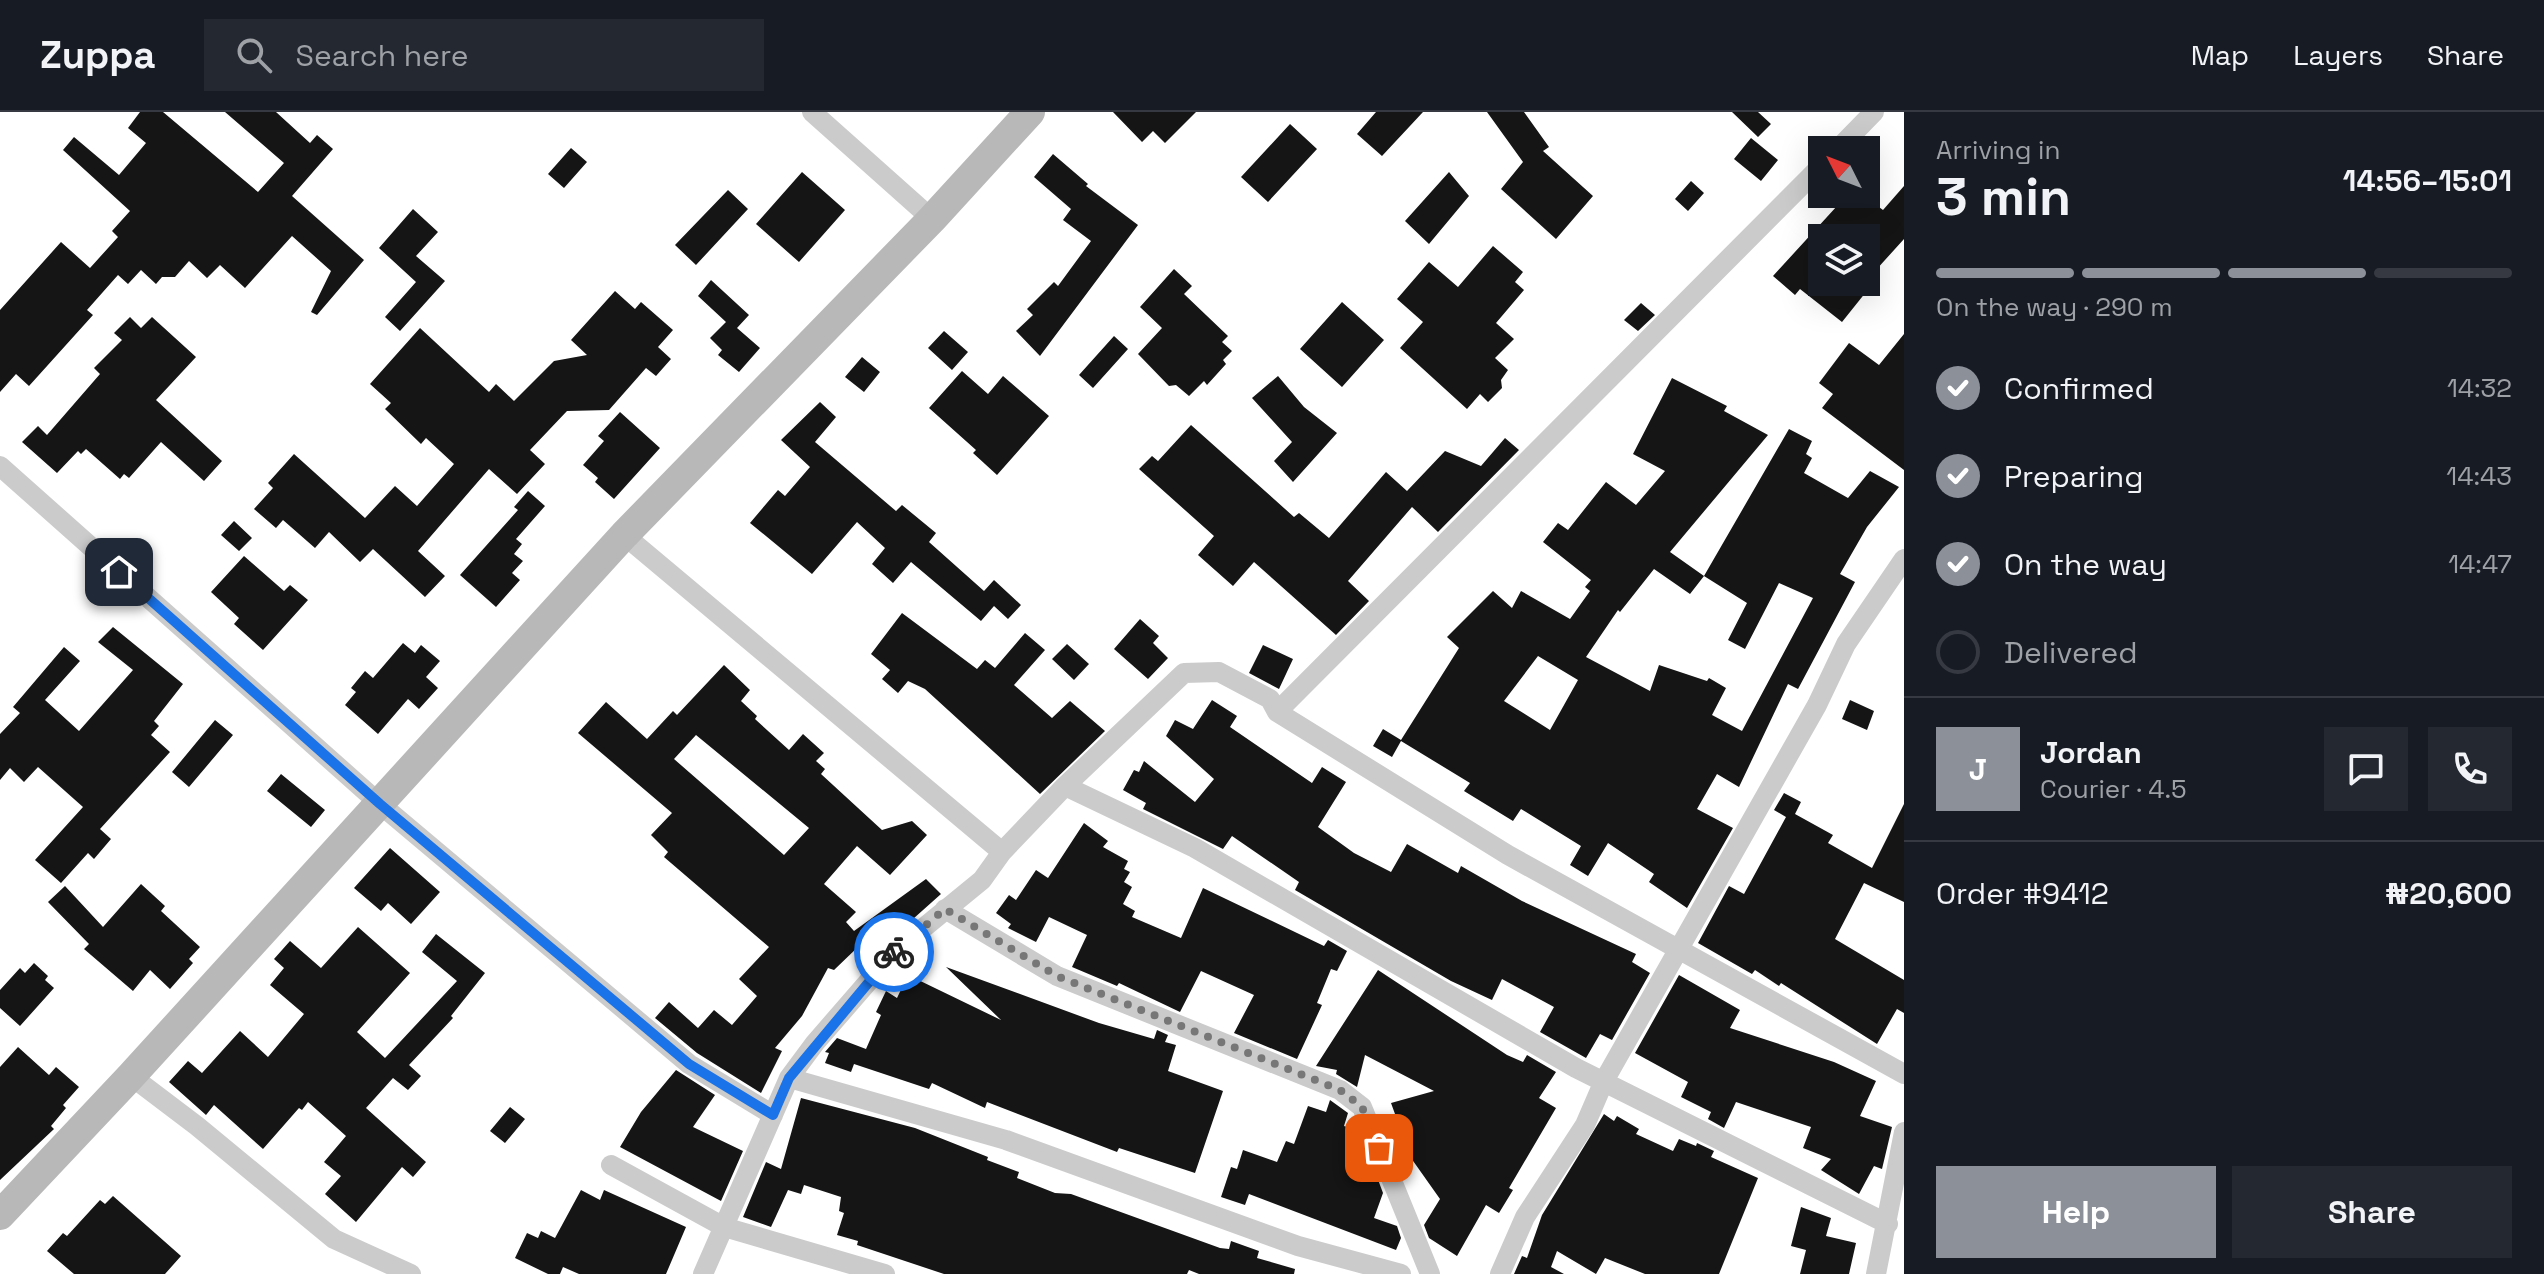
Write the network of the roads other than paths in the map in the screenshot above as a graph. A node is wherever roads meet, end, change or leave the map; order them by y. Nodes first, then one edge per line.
1 (812, 112) edge
2 (1030, 112) edge
3 (1874, 112) edge
4 (1851, 136) edge
5 (1808, 179) edge
6 (932, 219) junction
7 (0, 466) edge
8 (624, 535) junction
9 (1904, 559) edge
10 (1277, 712) junction
11 (1065, 786) junction
12 (380, 804) junction
13 (1002, 852) junction
14 (945, 909) junction
15 (1676, 949) junction
16 (1904, 1074) edge
17 (131, 1076) junction
18 (789, 1078) junction
19 (1604, 1081) junction
20 (773, 1115) junction
21 (1904, 1132) edge
22 (611, 1165) dead end
23 (0, 1215) edge
24 (1888, 1224) junction
25 (724, 1227) junction
26 (411, 1274) edge
27 (703, 1274) edge
28 (885, 1274) edge
29 (1401, 1274) edge
30 (1430, 1274) edge
31 (1500, 1274) edge
32 (1876, 1274) edge

1 - 6 street
2 - 6 street
3 - 4 street
5 - 10 street
6 - 8 street
7 - 12 street
8 - 12 street
8 - 13 street
9 - 15 street
10 - 11 street
10 - 15 street
11 - 13 street
11 - 19 street
12 - 17 street
12 - 20 street
13 - 14 street
14 - 18 street
14 - 30 street
15 - 16 street
15 - 19 street
17 - 23 street
17 - 26 street
18 - 20 street
18 - 29 street
19 - 24 street
19 - 31 street
20 - 25 street
21 - 24 street
22 - 25 street
24 - 32 street
25 - 27 street
25 - 28 street

